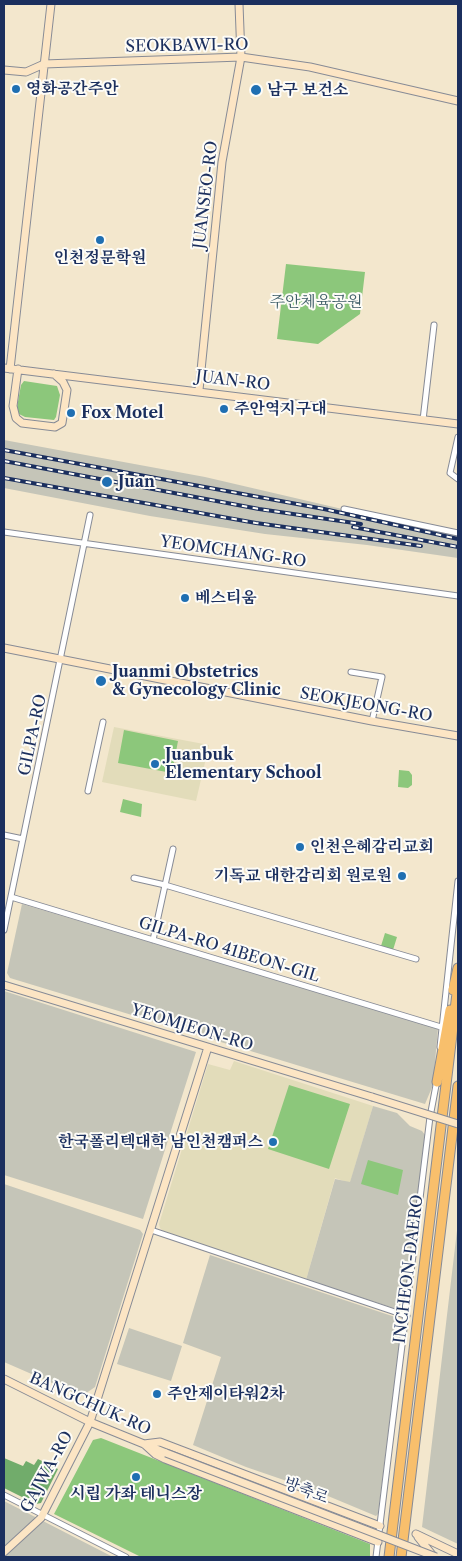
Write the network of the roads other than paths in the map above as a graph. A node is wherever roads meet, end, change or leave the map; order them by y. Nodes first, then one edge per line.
1 (51, 4) edge
2 (239, 4) edge
3 (241, 57) junction
4 (44, 64) junction
5 (4, 70) edge
6 (458, 101) edge
7 (434, 326) dead end
8 (11, 369) edge
9 (54, 374) junction
10 (199, 390) junction
11 (423, 420) junction
12 (458, 424) edge
13 (458, 437) edge
14 (458, 478) edge
15 (344, 509) dead end
16 (90, 515) dead end
17 (4, 532) edge
18 (458, 533) edge
19 (84, 544) junction
20 (458, 596) edge
21 (4, 648) edge
22 (61, 660) junction
23 (351, 672) dead end
24 (372, 721) junction
25 (104, 722) dead end
26 (458, 736) edge
27 (88, 790) dead end
28 (4, 835) edge
29 (23, 839) junction
30 (173, 849) dead end
31 (134, 878) dead end
32 (458, 881) edge
33 (165, 885) junction
34 (11, 896) junction
35 (4, 930) edge
36 (153, 940) junction
37 (416, 959) dead end
38 (458, 968) edge
39 (458, 984) edge
40 (4, 985) edge
41 (441, 1027) junction
42 (208, 1048) junction
43 (437, 1082) junction
44 (458, 1086) edge
45 (458, 1124) edge
46 (151, 1230) junction
47 (407, 1316) junction
48 (4, 1379) edge
49 (90, 1422) junction
50 (144, 1444) junction
51 (166, 1453) joint
52 (4, 1494) edge
53 (43, 1514) junction
54 (379, 1529) junction
55 (378, 1542) junction
56 (4, 1552) edge
57 (458, 1554) edge
58 (126, 1557) edge
59 (376, 1557) edge
60 (389, 1557) edge
61 (401, 1557) edge
62 (435, 1557) edge

1 - 4 main road
2 - 3 main road, JUANSEO-RO
3 - 4 main road, SEOKBAWI-RO
3 - 6 main road, SEOKBAWI-RO
3 - 10 main road, JUANSEO-RO
4 - 5 main road, SEOKBAWI-RO
4 - 8 main road
7 - 11 street
8 - 9 main road, JUAN-RO
8 - 9 main road
9 - 10 main road, JUAN-RO
10 - 11 main road, JUAN-RO
11 - 12 main road, JUAN-RO
13 - 14 street
15 - 18 street
16 - 19 street, GILPA-RO
17 - 19 street, YEOMCHANG-RO
19 - 20 street, YEOMCHANG-RO
19 - 22 street, GILPA-RO
21 - 22 main road, SEOKJEONG-RO
22 - 24 main road, SEOKJEONG-RO
22 - 29 street, GILPA-RO
23 - 24 street
24 - 26 main road, SEOKJEONG-RO
25 - 27 street
28 - 29 street
29 - 34 street, GILPA-RO
30 - 33 street
31 - 33 street
32 - 41 street
33 - 36 street
33 - 37 street
34 - 35 street, GILPA-RO
34 - 36 street, GILPA-RO 41BEON-GIL
36 - 41 street, GILPA-RO 41BEON-GIL
38 - 43 highway
39 - 60 highway, INCHEON-DAERO
40 - 42 main road, YEOMJEON-RO
41 - 43 street
42 - 45 main road, YEOMJEON-RO, bridge
42 - 46 main road, GAJWA-RO
43 - 47 street
44 - 61 highway, INCHEON-DAERO
46 - 47 street
46 - 49 main road, GAJWA-RO
47 - 54 street
48 - 49 main road, BANGCHUK-RO
49 - 50 main road, BANGCHUK-RO
49 - 53 main road, GAJWA-RO
50 - 51 main road, BANGCHUK-RO
50 - 54 main road
50 - 55 main road
51 - 62 main road, 방축로, bridge
52 - 53 street
53 - 56 main road, GAJWA-RO
53 - 58 street
54 - 55 street
55 - 59 street
57 - 62 main road

